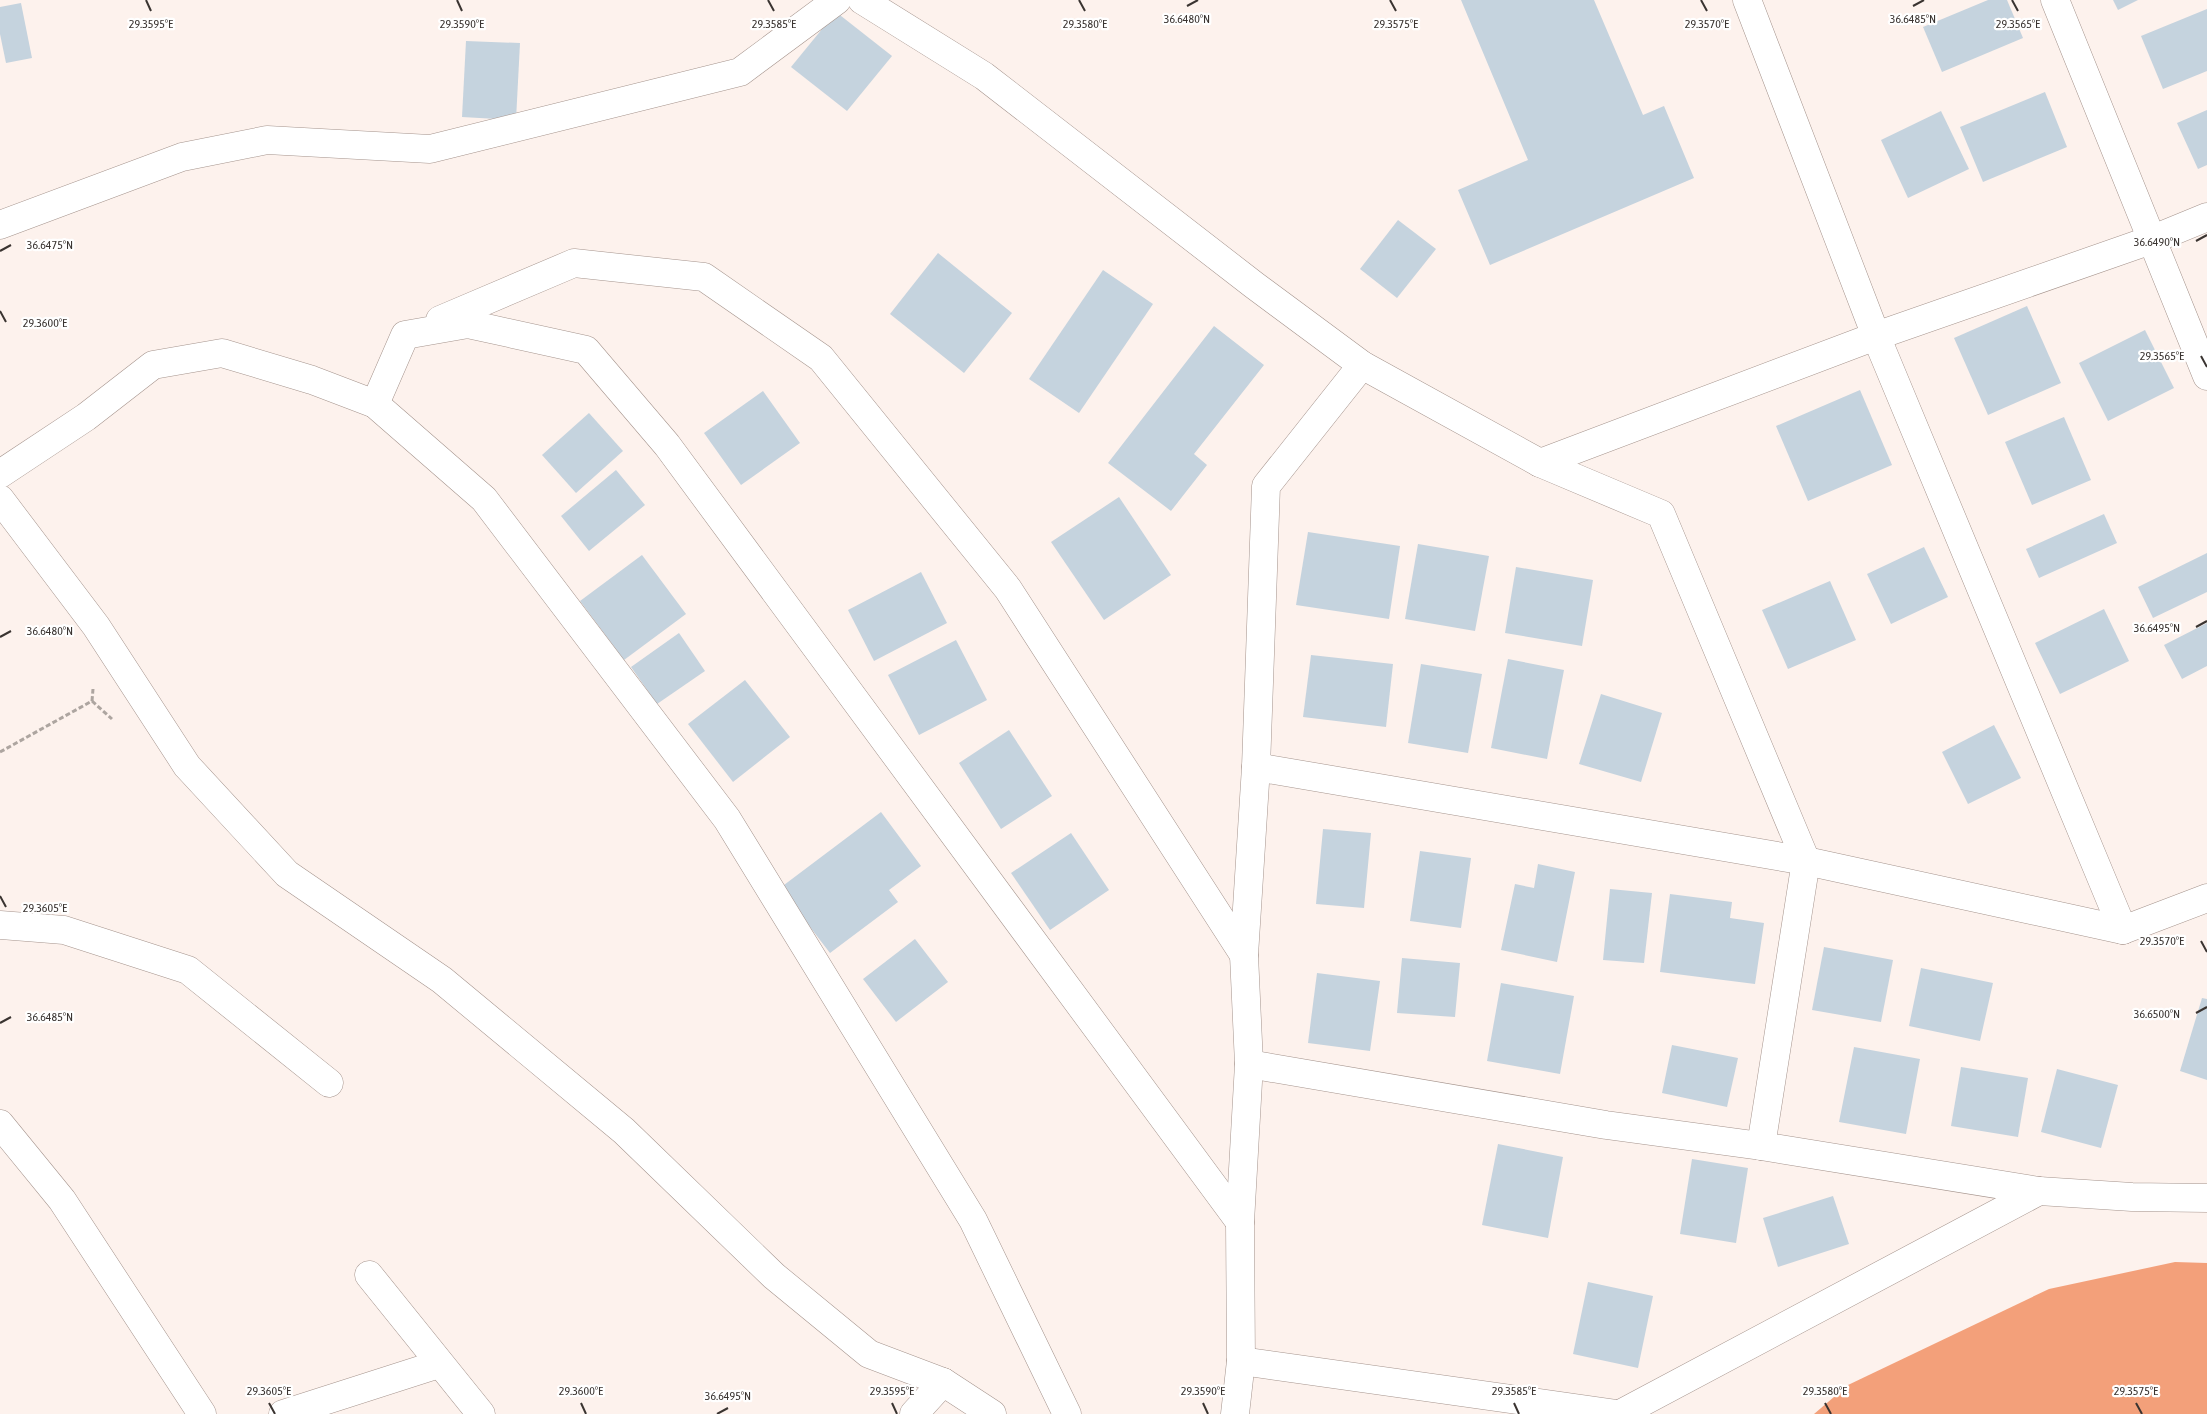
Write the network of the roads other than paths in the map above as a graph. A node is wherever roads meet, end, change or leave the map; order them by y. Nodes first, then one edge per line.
1 (837, 0) edge
2 (862, 0) edge
3 (1747, 0) edge
4 (2055, 0) edge
5 (2207, 217) edge
6 (0, 225) edge
7 (2151, 240) junction
8 (405, 335) junction
9 (1876, 336) junction
10 (1362, 365) junction
11 (2207, 376) edge
12 (375, 404) junction
13 (1540, 463) junction
14 (0, 474) edge
15 (0, 499) edge
16 (1256, 767) junction
17 (1806, 861) junction
18 (2207, 898) edge
19 (0, 925) edge
20 (2123, 930) junction
21 (1244, 955) junction
22 (1249, 1064) junction
23 (329, 1083) dead end
24 (0, 1124) edge
25 (1761, 1146) junction
26 (2039, 1191) junction
27 (2207, 1198) edge
28 (1240, 1222) junction
29 (370, 1275) dead end
30 (1241, 1361) junction
31 (439, 1364) junction
32 (943, 1382) junction
33 (202, 1414) edge
34 (283, 1414) edge
35 (481, 1414) edge
36 (914, 1414) edge
37 (992, 1414) edge
38 (1067, 1414) edge
39 (1235, 1414) edge
40 (1619, 1414) edge

1 - 6 street
2 - 10 street
3 - 9 street
4 - 7 street
5 - 7 street
7 - 9 street
7 - 11 street
8 - 12 street
8 - 21 street
8 - 28 street
9 - 13 street
9 - 20 street
10 - 13 street
10 - 16 street
12 - 14 street
12 - 38 street
13 - 17 street
15 - 32 street
16 - 17 street
16 - 21 street
17 - 20 street
17 - 25 street
18 - 20 street
19 - 23 street
21 - 22 street
22 - 25 street
22 - 28 street
24 - 33 street
25 - 26 street
26 - 27 street
26 - 40 street
28 - 30 street
29 - 31 street
30 - 39 street
30 - 40 street
31 - 34 street
31 - 35 street
32 - 36 street
32 - 37 street

